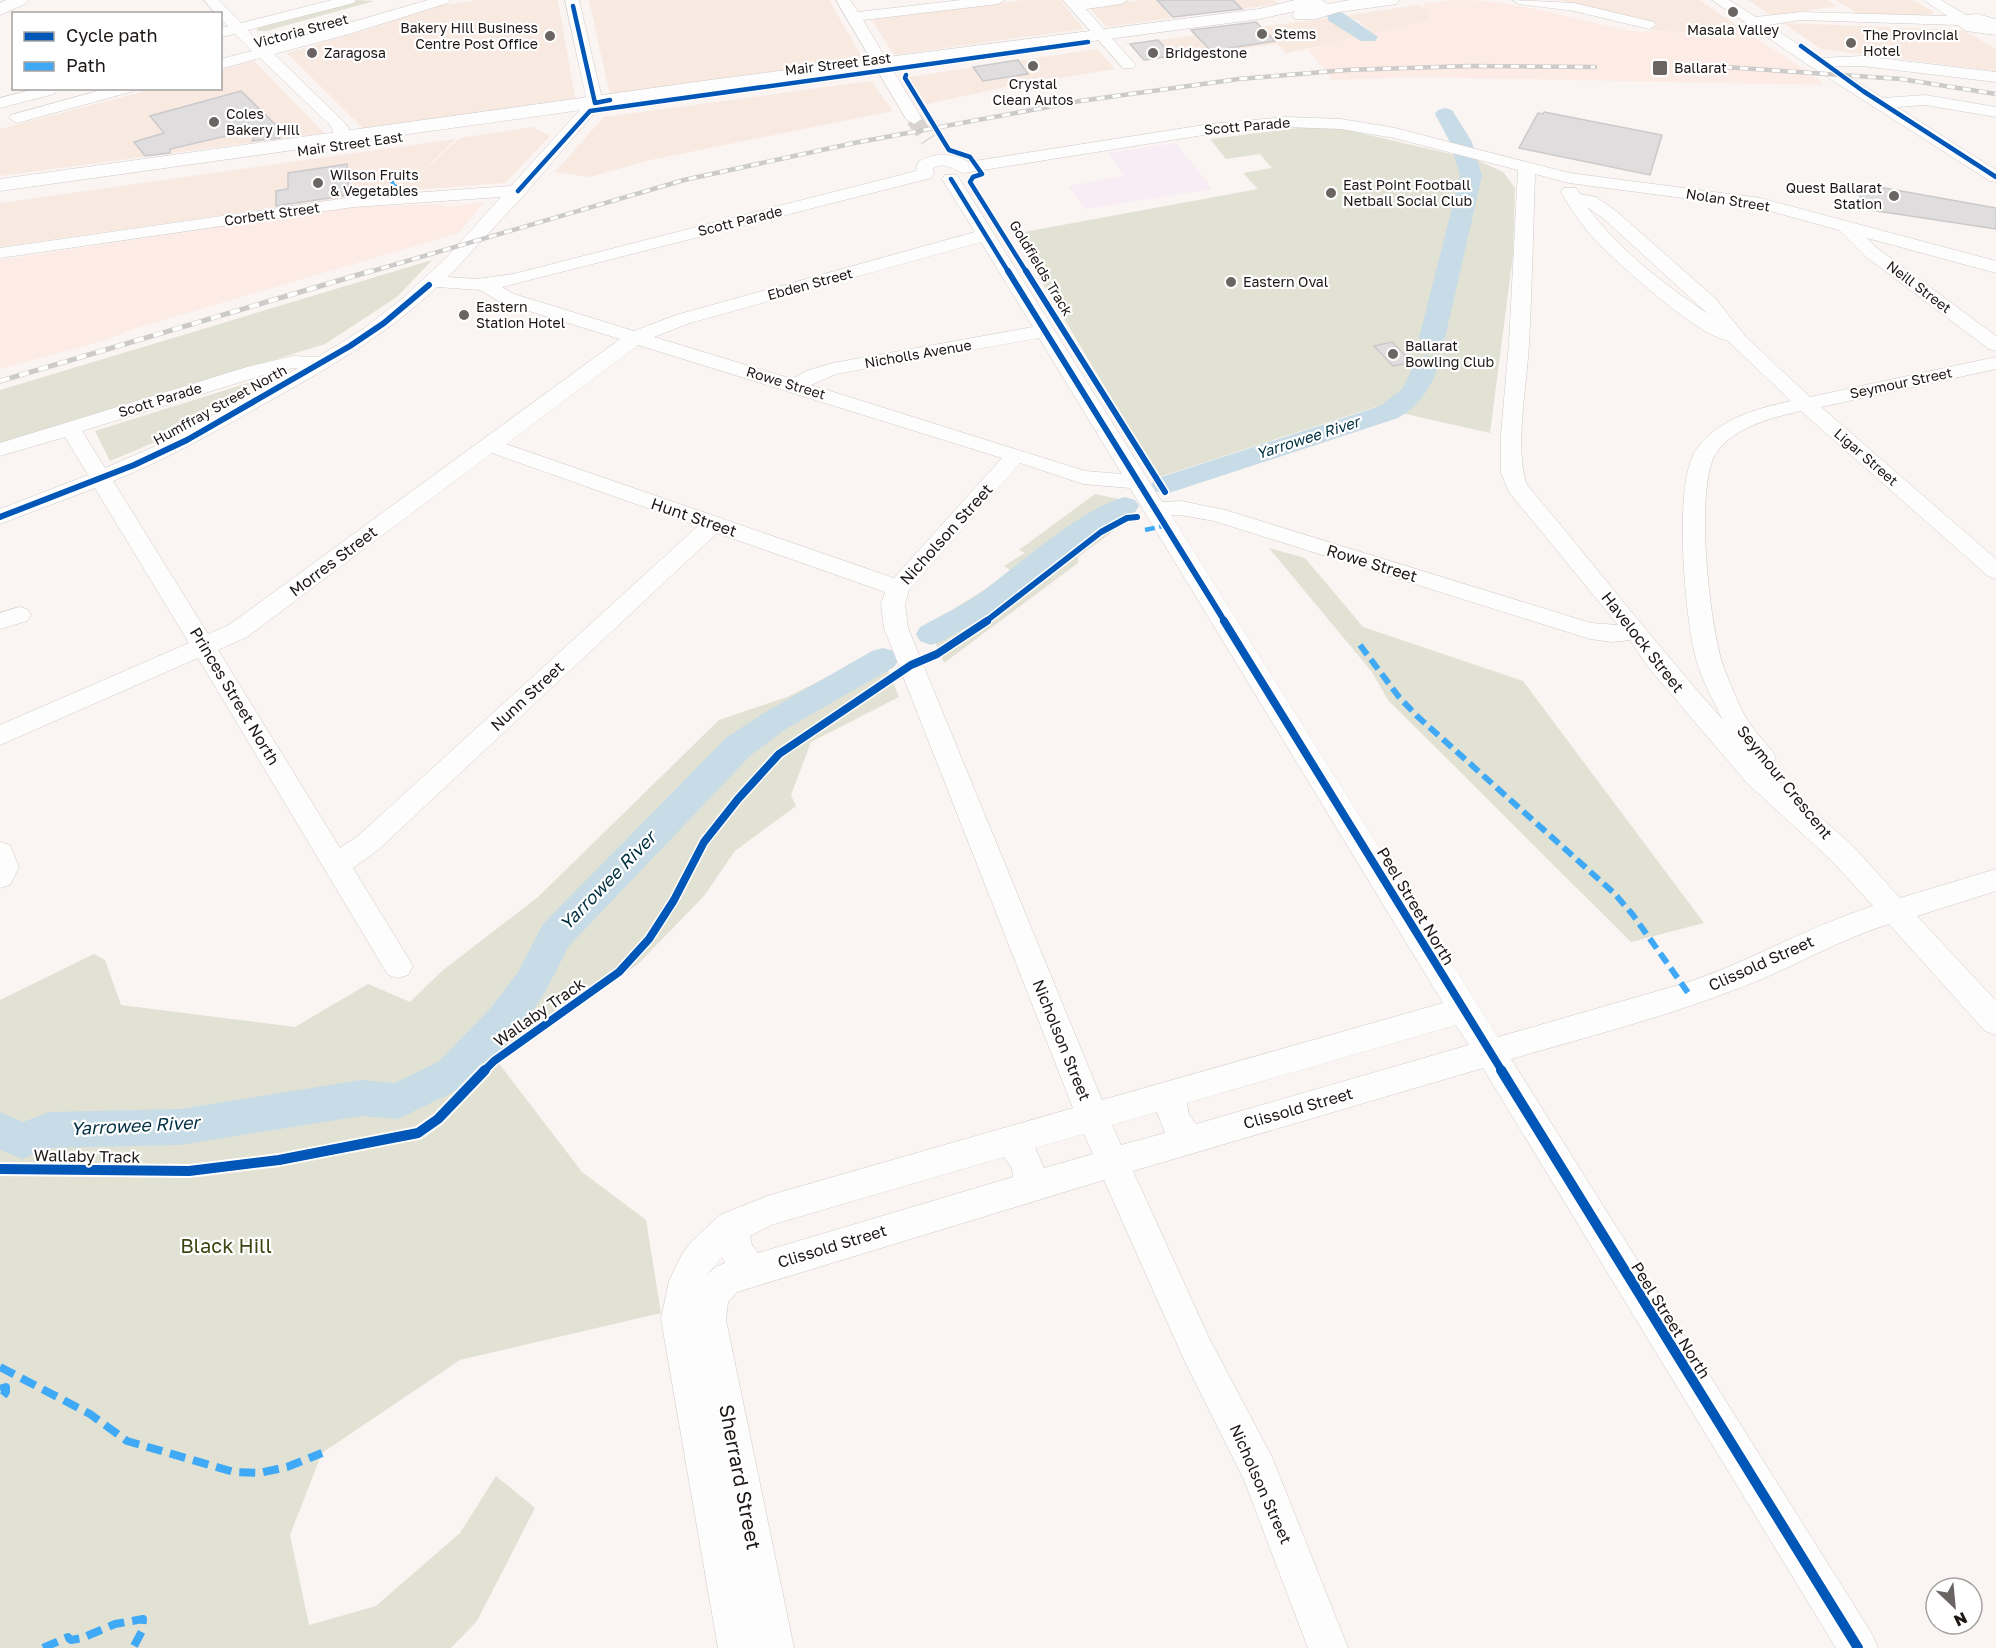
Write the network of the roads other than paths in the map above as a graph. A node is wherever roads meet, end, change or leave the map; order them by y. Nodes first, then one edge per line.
1 (19, 0) edge
2 (211, 0) edge
3 (416, 0) edge
4 (442, 0) edge
5 (843, 0) edge
6 (998, 0) edge
7 (1121, 0) edge
8 (1359, 0) edge
9 (1390, 0) edge
10 (1519, 0) edge
11 (1719, 0) edge
12 (1730, 0) edge
13 (1931, 0) edge
14 (1942, 0) edge
15 (572, 2) edge
16 (956, 3) edge
17 (1073, 3) edge
18 (355, 4) edge
19 (1302, 5) edge
20 (0, 10) edge
21 (853, 18) junction
22 (1961, 20) junction
23 (1757, 21) junction
24 (1987, 24) edge
25 (1649, 25) dead end
26 (1996, 31) edge
27 (222, 34) edge
28 (1104, 37) junction
29 (1996, 37) edge
30 (251, 41) junction
31 (222, 46) edge
32 (1801, 46) junction
33 (222, 51) edge
34 (1872, 62) junction
35 (222, 63) edge
36 (1820, 63) junction
37 (1128, 65) dead end
38 (884, 68) junction
39 (1996, 77) edge
40 (49, 90) edge
41 (77, 90) edge
42 (121, 90) edge
43 (0, 103) edge
44 (1882, 103) junction
45 (593, 107) junction
46 (0, 111) edge
47 (1996, 112) edge
48 (17, 118) dead end
49 (914, 119) tunnel mouth
50 (344, 138) junction
51 (928, 140) tunnel mouth
52 (940, 160) junction
53 (1527, 168) junction
54 (958, 173) junction
55 (925, 174) junction
56 (1996, 177) edge
57 (1569, 178) junction
58 (0, 185) edge
59 (518, 191) junction
60 (0, 192) edge
61 (1845, 226) junction
62 (986, 236) junction
63 (0, 253) edge
64 (1996, 267) edge
65 (555, 268) junction
66 (437, 277) junction
67 (524, 278) junction
68 (483, 284) junction
69 (521, 301) junction
70 (1044, 331) junction
71 (636, 337) junction
72 (1996, 345) edge
73 (322, 363) junction
74 (1996, 363) edge
75 (795, 386) junction
76 (1806, 403) junction
77 (70, 428) junction
78 (489, 445) junction
79 (0, 450) edge
80 (1016, 455) junction
81 (101, 478) junction
82 (1141, 490) junction
83 (0, 517) edge
84 (713, 524) junction
85 (1996, 571) edge
86 (898, 588) junction
87 (1590, 631) junction
88 (1636, 631) junction
89 (205, 647) junction
90 (1654, 657) junction
91 (0, 736) edge
92 (0, 853) edge
93 (338, 864) junction
94 (1855, 867) junction
95 (0, 877) edge
96 (1996, 880) edge
97 (1894, 910) junction
98 (398, 966) dead end
99 (1463, 1010) junction
100 (1996, 1022) edge
101 (1491, 1052) junction
102 (1170, 1096) junction
103 (1094, 1118) junction
104 (1190, 1140) junction
105 (1011, 1141) junction
106 (1113, 1163) junction
107 (1029, 1187) junction
108 (732, 1226) junction
109 (750, 1270) junction
110 (694, 1309) junction
111 (699, 1351) junction
112 (738, 1648) edge
113 (774, 1648) edge
114 (1328, 1648) edge
115 (1858, 1648) edge

1 - 20 main road
2 - 30 street
3 - 30 street, Victoria Street
4 - 30 street
5 - 21 street
6 - 16 street
7 - 17 street
8 - 19 main road
9 - 19 main road
10 - 25 street
11 - 23 street
12 - 23 street
13 - 22 street
14 - 24 street
15 - 45 street
16 - 21 street
17 - 28 street
18 - 30 street, Victoria Street
19 - 28 main road, Mair Street East
21 - 38 street
22 - 23 street
22 - 24 street
23 - 32 street
23 - 36 street
24 - 26 street
24 - 29 street
27 - 30 street
28 - 37 street
28 - 38 main road, Mair Street East
30 - 31 street, Victoria Street
30 - 33 street, Victoria Street
30 - 35 street
30 - 50 street
32 - 34 street
32 - 36 street
34 - 36 street
34 - 39 street
36 - 44 street
38 - 45 main road, Mair Street East
38 - 49 street
40 - 43 street
41 - 46 street
42 - 48 street
44 - 47 street
44 - 56 street
45 - 50 main road, Mair Street East
45 - 59 street, Humffray Street North
45 - 60 main road, Mair Street East
50 - 58 main road, Mair Street East
51 - 52 street
52 - 54 street
52 - 55 street
53 - 54 street, Scott Parade
53 - 57 street, Nolan Street
53 - 88 street, Havelock Street
54 - 55 street
54 - 62 street, Peel Street North
55 - 65 street, Scott Parade
57 - 61 street, Nolan Street
57 - 76 street, Ligar Street
59 - 63 street, Corbett Street
59 - 66 street, Humffray Street North
61 - 64 street, Nolan Street
61 - 72 street, Neill Street
62 - 70 street, Peel Street North
62 - 71 street, Ebden Street
65 - 66 street, Scott Parade
65 - 67 street, Scott Parade
66 - 68 street, Scott Parade
66 - 73 street, Humffray Street North
67 - 68 street, Scott Parade
67 - 69 street
68 - 69 street, Rowe Street
69 - 71 street, Rowe Street
70 - 75 street, Nicholls Avenue
70 - 82 street, Peel Street North
71 - 75 street, Rowe Street
71 - 78 street, Morres Street
73 - 77 street, Scott Parade
73 - 81 street, Humffray Street North
74 - 76 street, Seymour Street
75 - 80 street, Rowe Street
76 - 85 street, Ligar Street
76 - 94 street, Seymour Crescent
77 - 79 street, Scott Parade
77 - 81 street, Princes Street North
78 - 84 street, Hunt Street
78 - 89 street, Morres Street
80 - 82 street, Rowe Street
80 - 86 street, Nicholson Street
81 - 83 street, Humffray Street North
81 - 89 street, Princes Street North
82 - 87 street, Rowe Street
82 - 99 street, Peel Street North
84 - 86 street, Hunt Street
84 - 93 street, Nunn Street
86 - 103 street, Nicholson Street
87 - 88 street, Rowe Street
87 - 90 street, Rowe Street
88 - 90 street, Havelock Street
89 - 91 street, Morres Street
89 - 93 street, Princes Street North
90 - 94 street, Havelock Street
92 - 95 street
93 - 98 street, Princes Street North
94 - 97 street, Havelock Street
96 - 97 street, Clissold Street
97 - 100 street, Havelock Street
97 - 101 street, Clissold Street
99 - 101 street, Peel Street North
99 - 102 street
101 - 104 street, Clissold Street
101 - 115 street, Peel Street North
102 - 103 street
102 - 104 street
103 - 105 street
103 - 106 street, Nicholson Street
104 - 106 street, Clissold Street
105 - 107 street
105 - 108 street
106 - 107 street, Clissold Street
106 - 114 street, Nicholson Street
107 - 109 street, Clissold Street
108 - 109 street
108 - 110 street
109 - 110 street, Clissold Street
110 - 111 street, Sherrard Street
111 - 112 street, Sherrard Street
111 - 113 street, Sherrard Street

